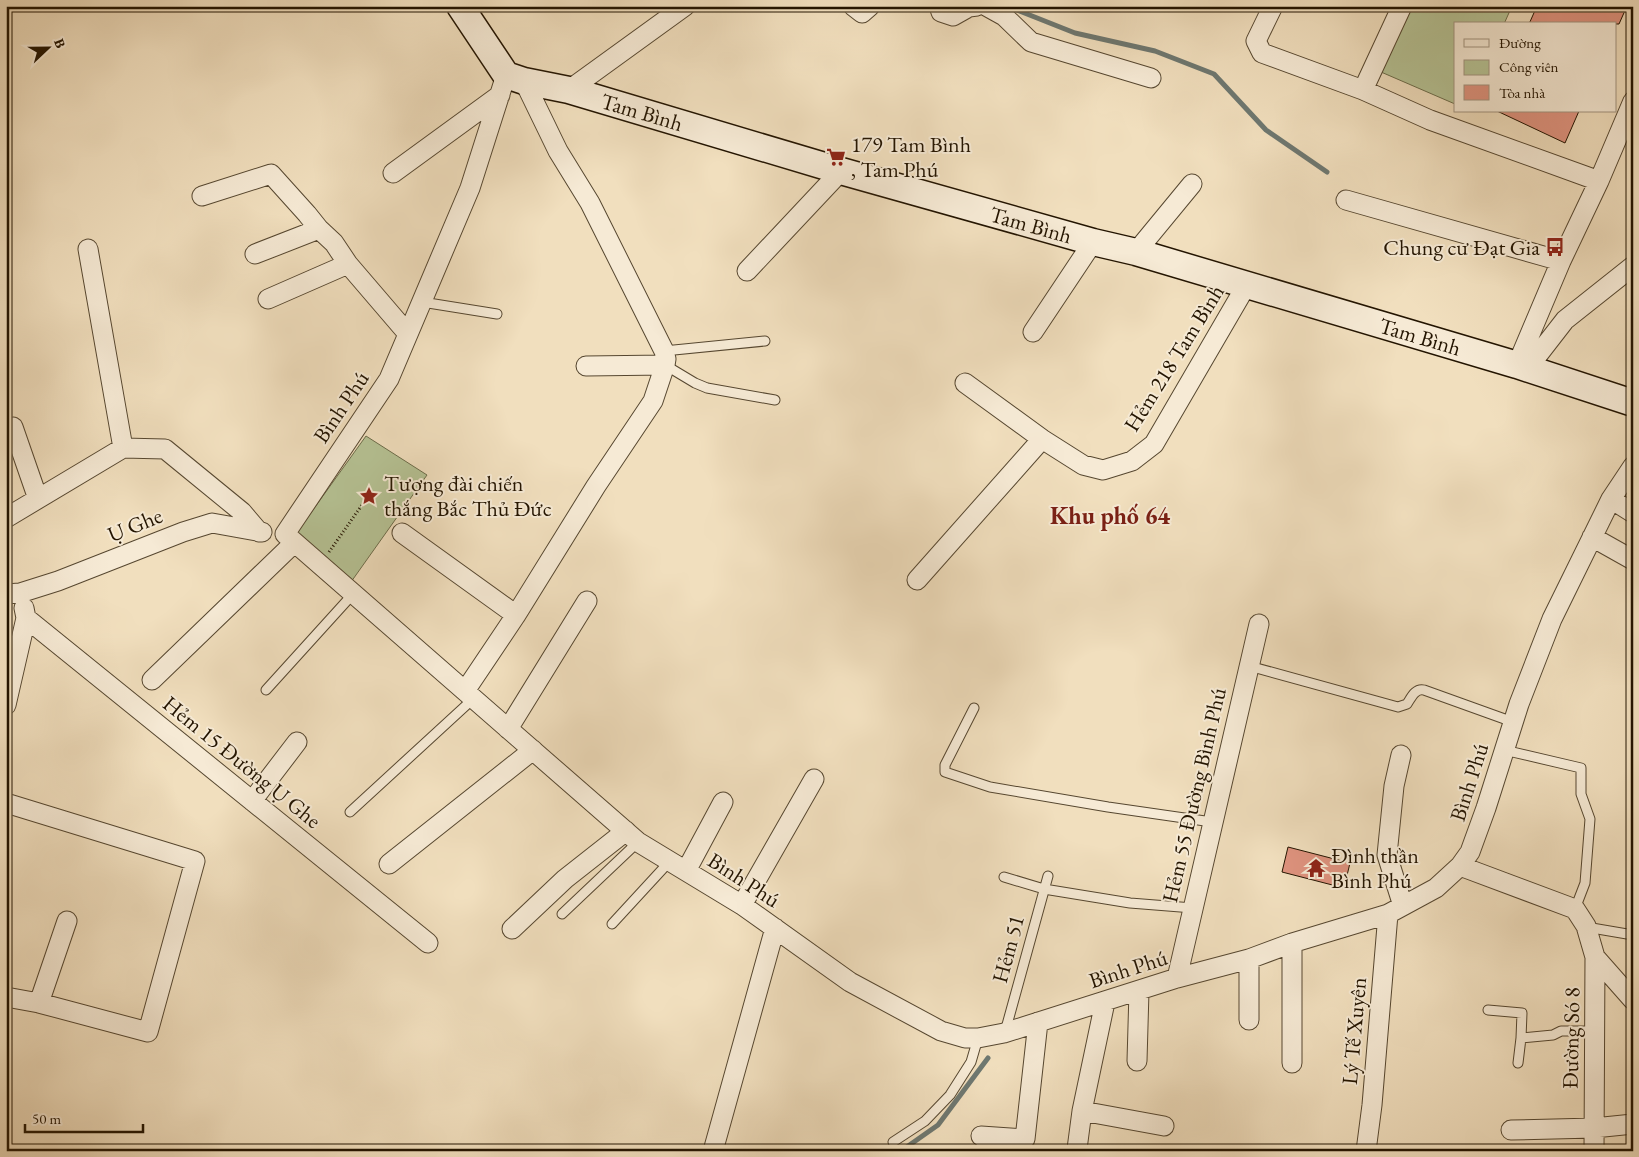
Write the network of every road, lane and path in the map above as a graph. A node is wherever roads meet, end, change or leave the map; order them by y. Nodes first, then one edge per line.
1 (460, 6) edge
2 (684, 6) edge
3 (853, 6) edge
4 (870, 6) edge
5 (938, 6) edge
6 (977, 6) edge
7 (986, 6) edge
8 (1273, 6) edge
9 (1402, 6) edge
10 (1151, 78) dead end
11 (510, 84) junction
12 (569, 90) junction
13 (1363, 90) junction
14 (1633, 101) edge
15 (841, 171) junction
16 (393, 173) dead end
17 (1599, 181) junction
18 (1192, 184) dead end
19 (202, 196) dead end
20 (1346, 200) dead end
21 (319, 229) junction
22 (1093, 242) junction
23 (88, 249) dead end
24 (1136, 252) junction
25 (255, 254) dead end
26 (1561, 261) junction
27 (348, 264) junction
28 (1633, 266) edge
29 (747, 271) dead end
30 (1246, 286) junction
31 (268, 299) dead end
32 (422, 302) junction
33 (497, 314) dead end
34 (1033, 332) dead end
35 (408, 334) junction
36 (765, 341) dead end
37 (665, 358) junction
38 (586, 366) dead end
39 (1522, 367) junction
40 (965, 384) dead end
41 (775, 400) dead end
42 (1633, 403) edge
43 (13, 427) dead end
44 (1042, 439) junction
45 (123, 448) junction
46 (1633, 466) edge
47 (38, 499) junction
48 (1611, 499) junction
49 (362, 506) dead end
50 (1633, 513) edge
51 (6, 518) edge
52 (259, 532) junction
53 (402, 533) dead end
54 (1592, 537) junction
55 (290, 538) junction
56 (1633, 560) edge
57 (319, 565) junction
58 (917, 580) dead end
59 (13, 594) edge
60 (353, 594) junction
61 (587, 600) dead end
62 (516, 615) junction
63 (26, 618) junction
64 (1258, 624) dead end
65 (1249, 666) junction
66 (152, 680) dead end
67 (266, 690) dead end
68 (469, 695) junction
69 (6, 704) edge
70 (974, 708) dead end
71 (1513, 722) junction
72 (508, 729) junction
73 (297, 742) dead end
74 (533, 750) junction
75 (1504, 750) junction
76 (1401, 754) dead end
77 (814, 779) dead end
78 (252, 801) junction
79 (723, 802) dead end
80 (6, 803) edge
81 (350, 812) dead end
82 (1212, 822) junction
83 (632, 837) junction
84 (389, 864) dead end
85 (678, 866) junction
86 (1460, 866) junction
87 (1048, 876) dead end
88 (1004, 877) dead end
89 (1044, 889) junction
90 (742, 905) junction
91 (1193, 908) junction
92 (1395, 910) junction
93 (1575, 910) junction
94 (562, 914) dead end
95 (66, 922) dead end
96 (612, 924) dead end
97 (1586, 926) junction
98 (774, 928) junction
99 (512, 929) dead end
100 (1633, 935) edge
101 (428, 943) dead end
102 (1292, 944) junction
103 (1596, 957) junction
104 (1249, 959) junction
105 (1177, 978) junction
106 (1139, 991) junction
107 (6, 997) edge
108 (1633, 1000) edge
109 (1105, 1002) junction
110 (39, 1003) junction
111 (1488, 1010) dead end
112 (1249, 1020) dead end
113 (1038, 1022) junction
114 (1595, 1031) junction
115 (1004, 1033) junction
116 (978, 1038) junction
117 (1521, 1038) junction
118 (1137, 1061) dead end
119 (1292, 1062) dead end
120 (1518, 1063) dead end
121 (1082, 1111) junction
122 (1633, 1124) edge
123 (1164, 1126) dead end
124 (1594, 1128) junction
125 (1512, 1130) dead end
126 (981, 1136) dead end
127 (893, 1142) dead end
128 (1077, 1149) dead end
129 (713, 1151) edge
130 (1366, 1151) edge
131 (1594, 1151) edge

1 - 11 main road
2 - 12 street
3 - 4 street
5 - 6 street
7 - 10 street
8 - 13 street
9 - 13 street
11 - 12 main road, Tam Bình
11 - 16 street
11 - 32 street, Bình Phú
11 - 37 street
12 - 15 main road, Tam Bình
13 - 17 street
14 - 17 street
15 - 22 main road, Tam Bình
15 - 29 street
17 - 26 street
18 - 24 street
19 - 21 street
20 - 26 street
21 - 25 street
21 - 27 street
22 - 24 main road, Tam Bình
22 - 34 street
23 - 45 street
24 - 30 main road, Tam Bình
26 - 39 street
27 - 31 street
27 - 35 street
28 - 39 street
30 - 39 main road, Tam Bình
30 - 44 street, Hẻm 218 Tam Bình
32 - 33 lane
32 - 35 street, Bình Phú
35 - 55 street, Bình Phú
36 - 37 lane
37 - 38 street
37 - 41 lane
37 - 62 street
39 - 42 main road, Tam Bình
40 - 44 street, Hẻm 218 Tam Bình
43 - 47 street
44 - 58 street
45 - 47 street
45 - 52 street
46 - 48 street, Bình Phú
47 - 51 street
48 - 50 street
48 - 54 street, Bình Phú
49 - 57 path
52 - 55 street, Ụ Ghe
52 - 59 street, Ụ Ghe
53 - 62 street
54 - 56 street
54 - 71 street, Bình Phú
55 - 57 street, Bình Phú
55 - 66 street
57 - 60 street, Bình Phú
59 - 63 street
60 - 67 lane
60 - 68 street, Bình Phú
61 - 72 street
62 - 68 street
63 - 69 street
63 - 78 street, Hẻm 15 Đường Ụ Ghe
64 - 65 street, Hẻm 55 Đường Bình Phú
65 - 71 lane
65 - 82 street, Hẻm 55 Đường Bình Phú
68 - 72 street, Bình Phú
68 - 81 lane
70 - 82 lane
71 - 75 street, Bình Phú
72 - 74 street, Bình Phú
73 - 78 street
74 - 83 street, Bình Phú
74 - 84 street
75 - 86 street, Bình Phú
75 - 93 lane
76 - 92 street
77 - 90 street
78 - 101 street, Hẻm 15 Đường Ụ Ghe
79 - 85 street
80 - 110 street
82 - 91 street, Hẻm 55 Đường Bình Phú
83 - 85 street, Bình Phú
83 - 94 lane
83 - 99 street
85 - 90 street, Bình Phú
85 - 96 lane
86 - 92 street, Bình Phú
86 - 93 street
87 - 89 lane, Hẻm 51
88 - 89 lane
89 - 91 lane
89 - 115 lane, Hẻm 51
90 - 98 street, Bình Phú
91 - 105 street, Hẻm 55 Đường Bình Phú
92 - 102 street, Bình Phú
92 - 130 street, Lý Tế Xuyên
93 - 97 street, Đường Só 8
95 - 110 street
97 - 100 lane
97 - 103 street, Đường Só 8
98 - 116 street, Bình Phú
98 - 129 street
102 - 104 street, Bình Phú
102 - 119 street
103 - 108 street
103 - 114 street, Đường Só 8
104 - 105 street, Bình Phú
104 - 112 street
105 - 106 street, Bình Phú
106 - 109 street, Bình Phú
106 - 118 street
107 - 110 street
109 - 113 street, Bình Phú
109 - 121 street
111 - 117 lane
113 - 115 street, Bình Phú
113 - 126 street
114 - 117 lane
114 - 124 street, Đường Só 8
115 - 116 street, Bình Phú
116 - 127 lane
117 - 120 lane
121 - 123 street
121 - 128 street
122 - 124 street
124 - 125 street
124 - 131 street, Đường Só 8

